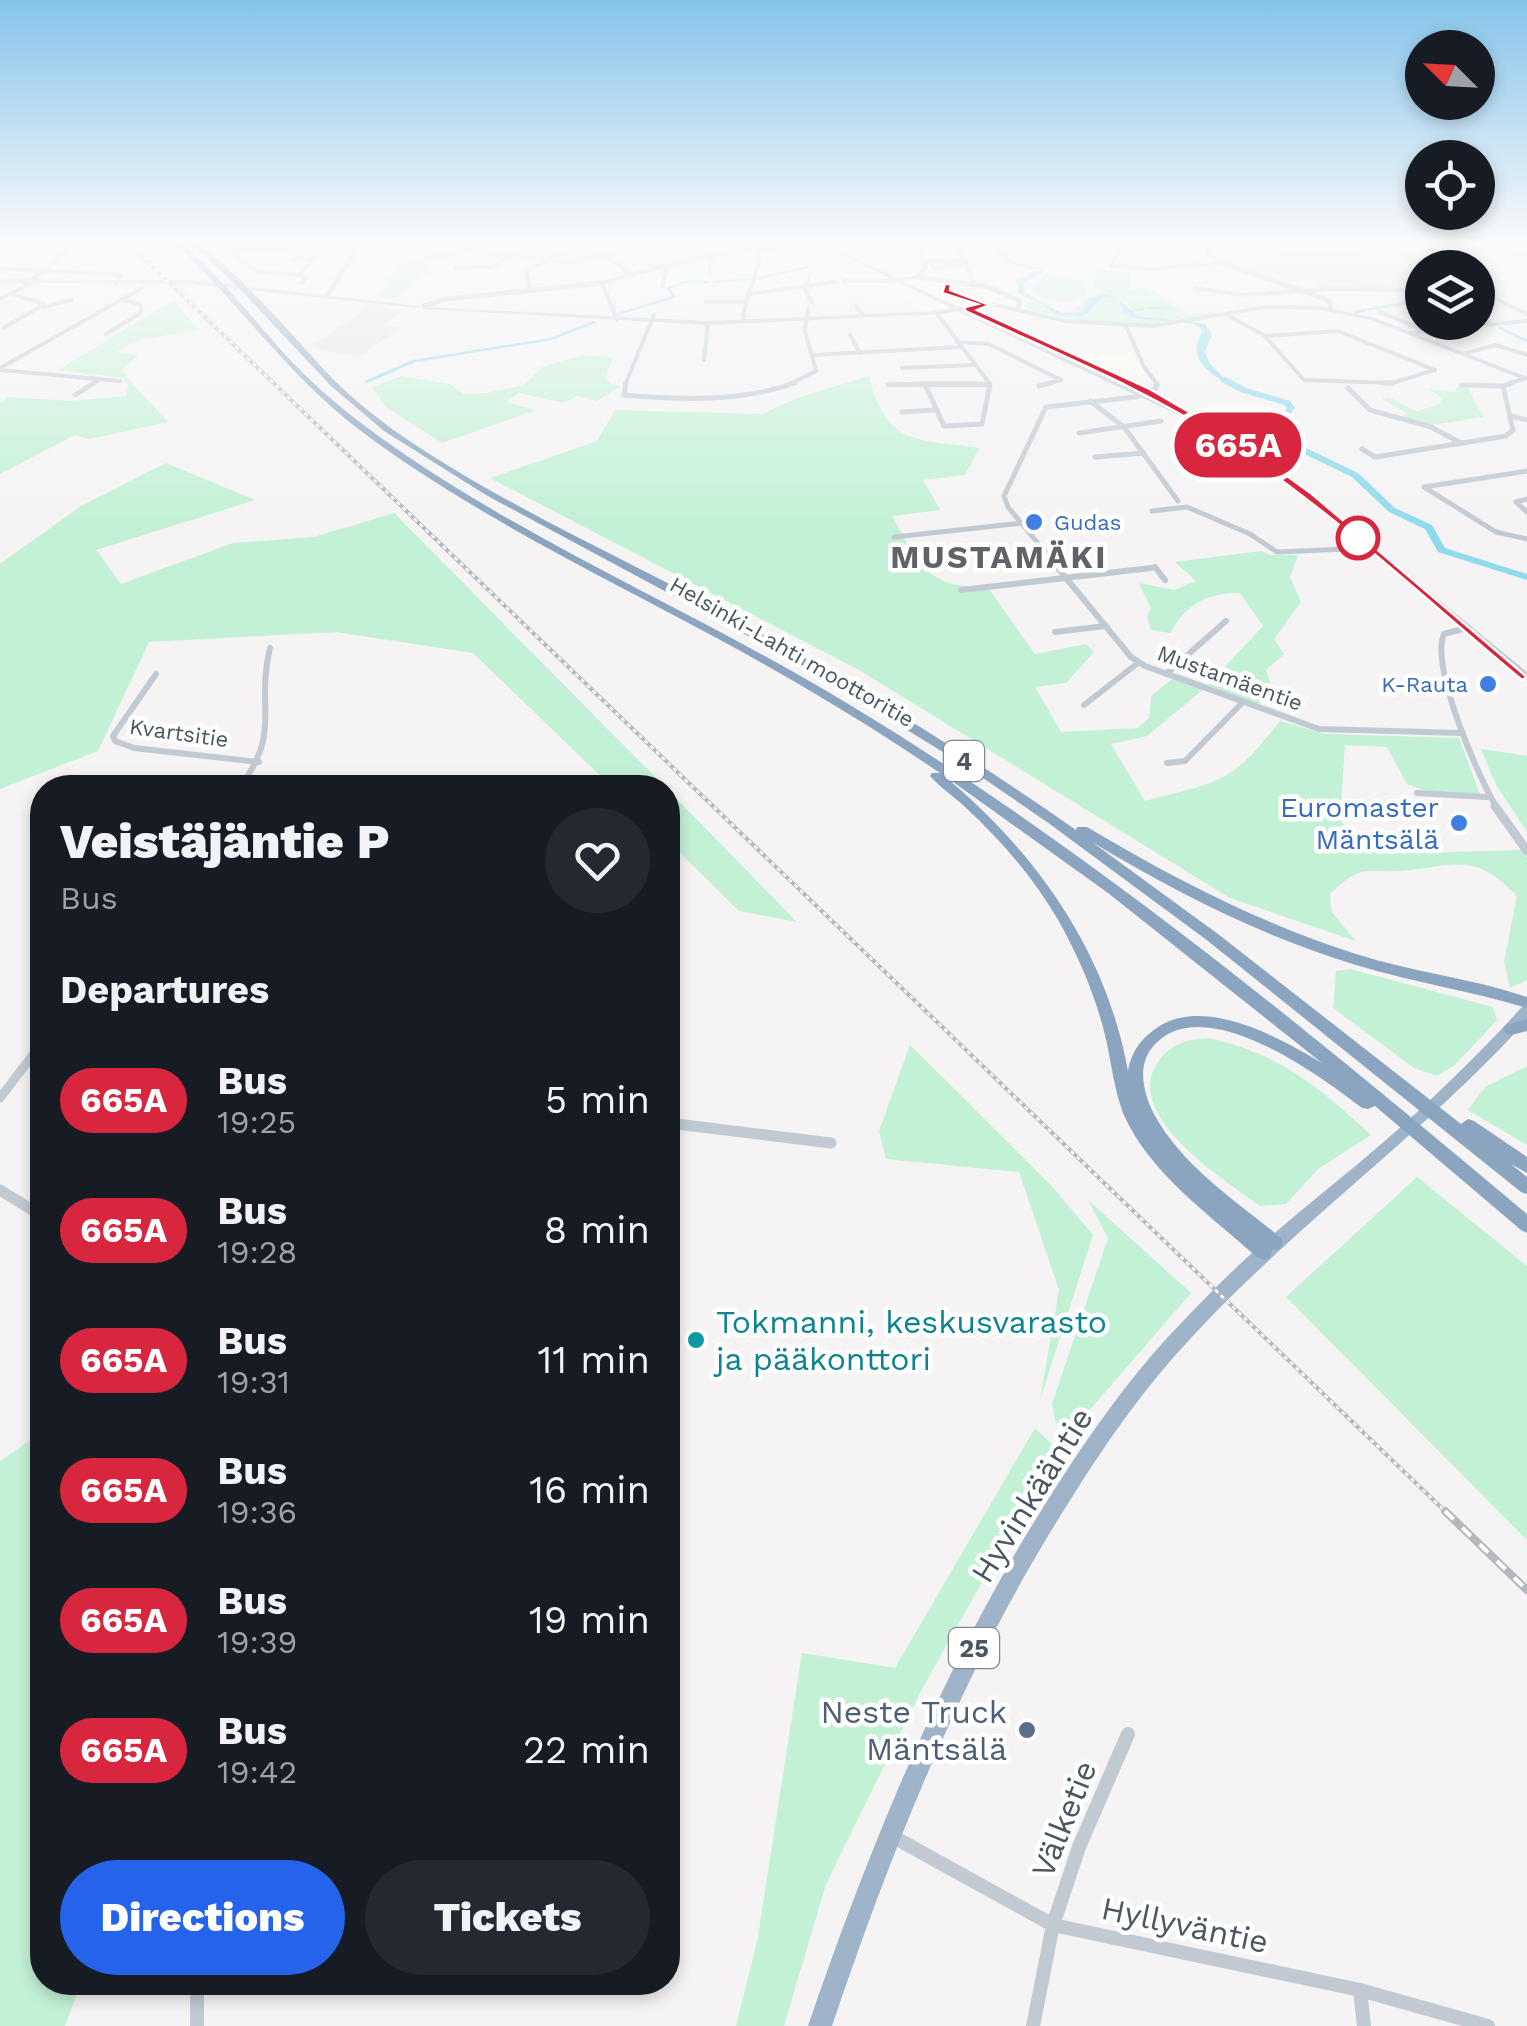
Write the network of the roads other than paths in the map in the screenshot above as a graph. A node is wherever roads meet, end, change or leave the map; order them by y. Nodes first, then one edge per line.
1 (850, 335) dead end
2 (64, 336) edge
3 (268, 336) edge
4 (286, 336) edge
5 (646, 336) edge
6 (707, 336) edge
7 (808, 336) edge
8 (952, 336) edge
9 (1022, 336) edge
10 (1130, 336) edge
11 (1265, 336) joint
12 (1272, 336) edge
13 (1349, 336) edge
14 (902, 338) dead end
15 (1428, 340) edge
16 (958, 345) junction
17 (911, 350) junction
18 (860, 352) junction
19 (1463, 354) junction
20 (814, 355) junction
21 (1527, 355) edge
22 (704, 360) dead end
23 (974, 365) junction
24 (902, 368) dead end
25 (0, 371) edge
26 (100, 379) junction
27 (1527, 379) edge
28 (120, 381) dead end
29 (924, 384) junction
30 (990, 384) junction
31 (888, 385) dead end
32 (1462, 385) dead end
33 (1039, 386) dead end
34 (1503, 386) junction
35 (1348, 388) dead end
36 (1146, 392) junction
37 (75, 394) dead end
38 (1090, 401) junction
39 (935, 410) junction
40 (902, 412) dead end
41 (1510, 416) junction
42 (1527, 420) edge
43 (1161, 422) dead end
44 (1124, 427) junction
45 (1080, 433) dead end
46 (1461, 443) junction
47 (1362, 450) dead end
48 (1144, 454) junction
49 (1095, 456) dead end
50 (1527, 470) edge
51 (1527, 499) edge
52 (1178, 500) dead end
53 (1152, 511) dead end
54 (1527, 512) edge
55 (1022, 523) junction
56 (894, 538) dead end
57 (1527, 539) edge
58 (1370, 548) junction
59 (1153, 568) joint
60 (1066, 578) junction
61 (1166, 580) dead end
62 (961, 590) dead end
63 (1226, 621) dead end
64 (1105, 626) junction
65 (1466, 628) junction
66 (1055, 632) dead end
67 (270, 648) dead end
68 (1138, 663) junction
69 (156, 674) dead end
70 (1166, 674) junction
71 (1527, 677) edge
72 (1243, 702) junction
73 (1084, 706) dead end
74 (850, 710) junction
75 (1462, 733) junction
76 (923, 734) junction
77 (259, 762) junction
78 (1167, 763) dead end
79 (249, 775) edge
80 (1417, 794) dead end
81 (1488, 797) junction
82 (1527, 851) edge
83 (1527, 990) edge
84 (1480, 991) junction
85 (1301, 1003) junction
86 (1527, 1003) edge
87 (1527, 1011) edge
88 (1519, 1027) edge
89 (30, 1058) edge
90 (0, 1098) edge
91 (680, 1124) edge
92 (831, 1143) dead end
93 (1527, 1166) edge
94 (1527, 1187) edge
95 (0, 1190) edge
96 (30, 1209) edge
97 (1527, 1227) edge
98 (1269, 1247) junction
99 (1128, 1734) dead end
100 (888, 1834) junction
101 (1053, 1925) junction
102 (1360, 1990) junction
103 (197, 1995) edge
104 (197, 2026) edge
105 (820, 2026) edge
106 (1034, 2026) edge
107 (1364, 2026) edge
108 (1488, 2026) edge

1 - 18 street
2 - 25 street
3 - 74 highway, Helsinki-Lahti moottoritie / 4
4 - 76 highway, Helsinki-Lahti moottoritie / 4
5 - 20 street
6 - 22 street
7 - 20 street
8 - 16 street
9 - 36 main road
10 - 36 street
11 - 12 street
11 - 13 street
14 - 17 street
15 - 19 main road
16 - 17 street
16 - 23 street
16 - 33 street
17 - 18 street
18 - 20 street
19 - 21 street
19 - 27 main road
23 - 24 street
23 - 30 street
25 - 26 street
26 - 28 street
26 - 37 street
27 - 34 street
29 - 30 street
29 - 31 street
29 - 39 street
30 - 39 street
32 - 34 street
34 - 41 street
35 - 46 street
36 - 38 street, Mustamäentie
36 - 58 main road
38 - 44 street
38 - 55 street, Mustamäentie
39 - 40 street
41 - 42 street
41 - 46 street
43 - 44 street
44 - 45 street
44 - 48 street
46 - 47 street
48 - 49 street
48 - 52 street
50 - 57 street
51 - 54 street
53 - 58 street
55 - 56 street
55 - 60 street, Mustamäentie
58 - 65 main road
59 - 60 street
59 - 61 street
60 - 62 street
60 - 64 street, Mustamäentie
63 - 70 street
64 - 66 street
64 - 68 street, Mustamäentie
65 - 71 main road
65 - 75 street
67 - 77 street
68 - 70 street, Mustamäentie
68 - 73 street
69 - 77 street, Kvartsitie
70 - 72 street, Mustamäentie
72 - 75 street, Mustamäentie
72 - 78 street
74 - 97 highway, Helsinki-Lahti moottoritie / 4
74 - 98 highway
75 - 81 street
76 - 84 highway
76 - 85 highway, Helsinki-Lahti moottoritie / 4
77 - 79 street
80 - 81 street
81 - 82 street
83 - 84 highway
84 - 86 highway
85 - 93 highway
85 - 94 highway, Helsinki-Lahti moottoritie / 4
87 - 88 highway, Hyvinkääntie / 25
88 - 98 highway, Hyvinkääntie / 25
89 - 90 street
91 - 92 street
95 - 96 street
97 - 98 highway
98 - 100 highway, Hyvinkääntie / 25
99 - 101 street, Välketie
100 - 101 street, Hyllyväntie
100 - 105 highway, Hyvinkääntie / 25
101 - 102 street, Hyllyväntie
101 - 106 street, Välketie
102 - 107 street
102 - 108 street, Hyllyväntie
103 - 104 street

